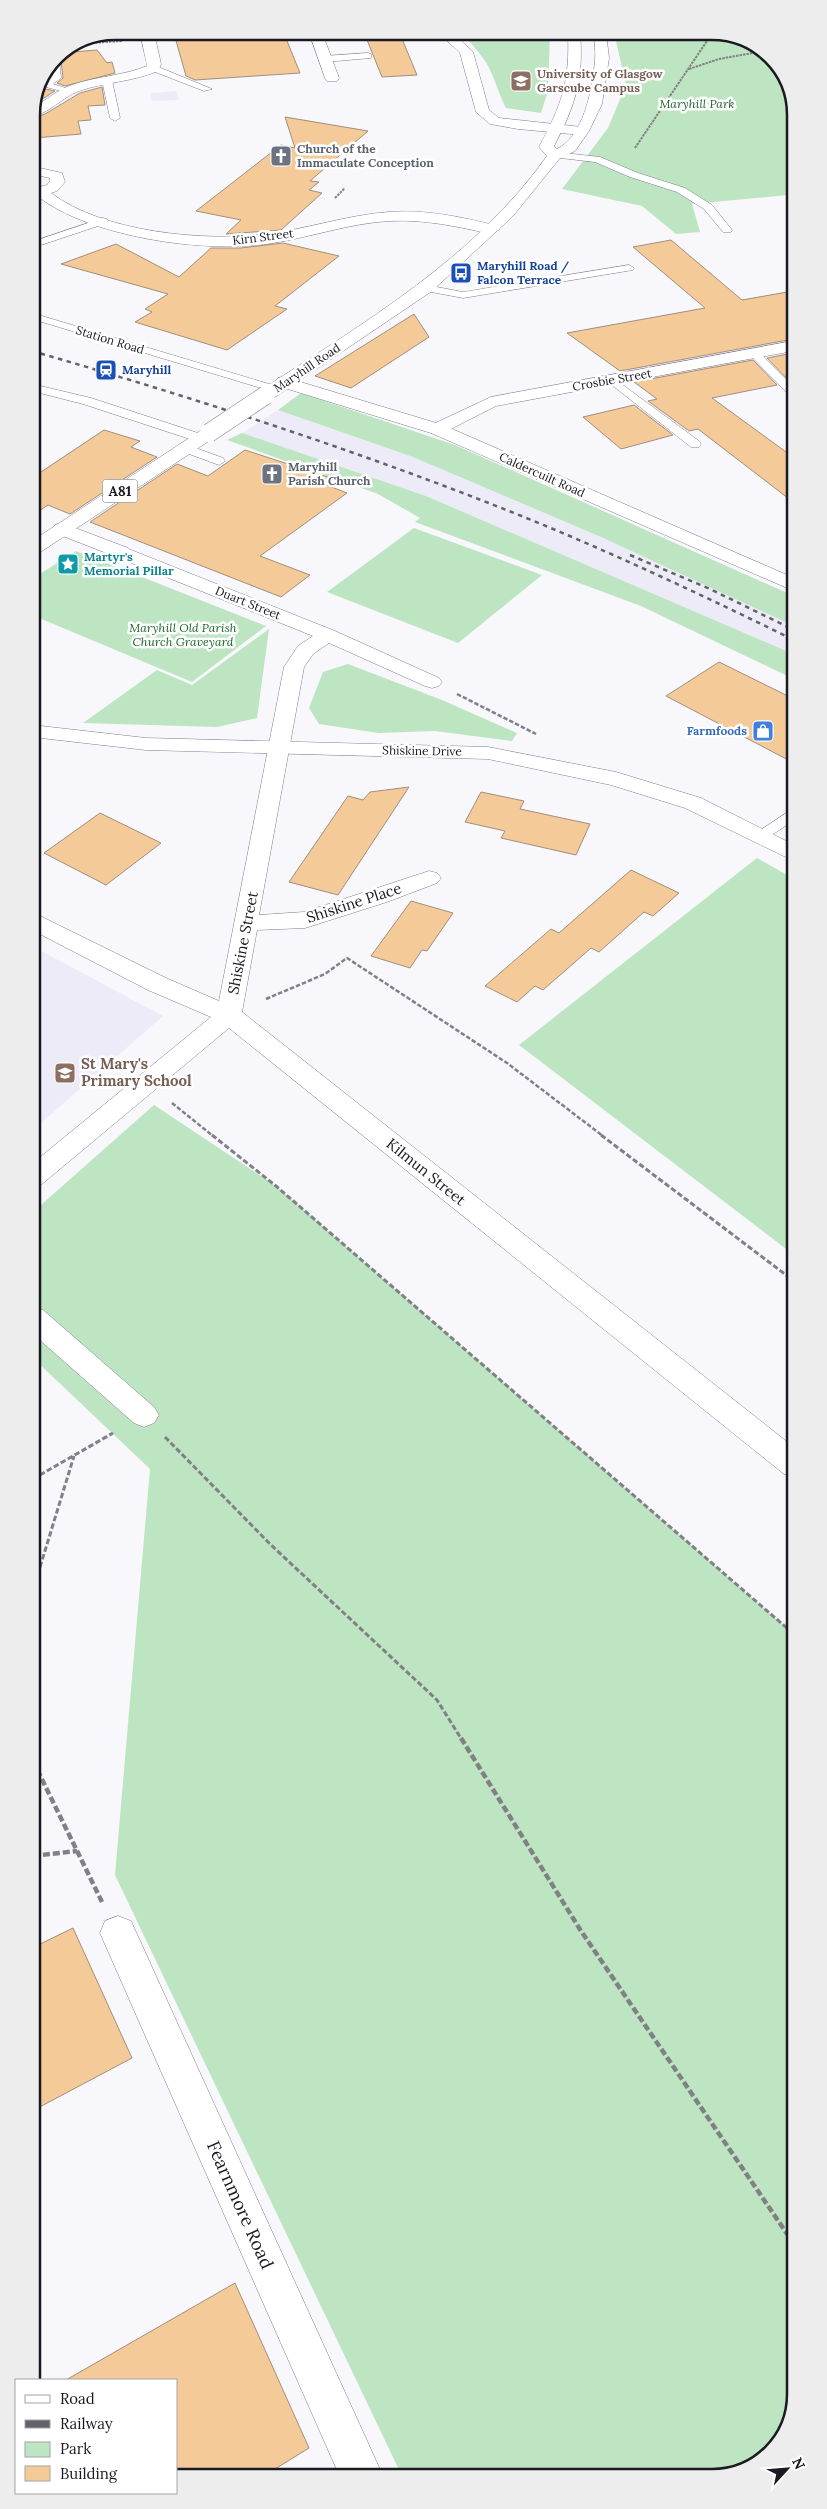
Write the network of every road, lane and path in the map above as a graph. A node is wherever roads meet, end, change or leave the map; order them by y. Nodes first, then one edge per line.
1 (149, 40) edge
2 (318, 40) edge
3 (453, 40) edge
4 (574, 40) edge
5 (601, 40) edge
6 (707, 40) edge
7 (122, 41) dead end
8 (96, 43) edge
9 (754, 53) edge
10 (368, 56) dead end
11 (325, 59) junction
12 (153, 68) junction
13 (688, 69) junction
14 (55, 70) edge
15 (332, 78) dead end
16 (107, 80) junction
17 (47, 84) edge
18 (46, 85) edge
19 (207, 90) dead end
20 (66, 91) junction
21 (40, 109) edge
22 (115, 118) dead end
23 (556, 128) junction
24 (582, 131) junction
25 (556, 155) junction
26 (597, 159) junction
27 (40, 171) edge
28 (40, 192) edge
29 (40, 195) edge
30 (103, 221) junction
31 (492, 229) junction
32 (727, 230) dead end
33 (40, 242) edge
34 (629, 268) dead end
35 (426, 288) junction
36 (40, 318) edge
37 (787, 347) edge
38 (754, 353) junction
39 (612, 380) junction
40 (787, 387) edge
41 (275, 389) junction
42 (40, 390) edge
43 (437, 430) junction
44 (204, 435) junction
45 (695, 444) dead end
46 (185, 448) junction
47 (220, 460) dead end
48 (62, 529) junction
49 (40, 541) edge
50 (787, 583) edge
51 (328, 635) junction
52 (432, 682) joint
53 (40, 732) edge
54 (278, 748) junction
55 (556, 767) junction
56 (787, 818) edge
57 (761, 836) junction
58 (787, 850) edge
59 (429, 878) dead end
60 (247, 923) junction
61 (40, 924) edge
62 (229, 1015) junction
63 (146, 1082) junction
64 (40, 1171) edge
65 (787, 1276) edge
66 (40, 1324) edge
67 (144, 1416) junction
68 (74, 1455) junction
69 (787, 1459) edge
70 (40, 1475) edge
71 (40, 1567) edge
72 (787, 1628) edge
73 (40, 1775) edge
74 (78, 1852) junction
75 (40, 1855) edge
76 (118, 1933) joint
77 (787, 2234) edge
78 (359, 2469) edge

1 - 12 street
2 - 11 street
3 - 23 street
4 - 23 street
5 - 24 street, Maryhill Road / A81
6 - 13 path
7 - 8 path
9 - 13 path
10 - 11 lane
11 - 15 street
12 - 16 street
12 - 19 lane
13 - 26 path
14 - 17 lane
16 - 20 street
16 - 22 lane
18 - 20 lane
20 - 21 street
23 - 24 street
23 - 25 street
24 - 25 street, Maryhill Road / A81
25 - 26 lane
25 - 31 street, Maryhill Road / A81
26 - 32 lane
27 - 28 street, Kirn Street
29 - 30 street, Kirn Street
30 - 31 street, Kirn Street
30 - 33 lane
31 - 35 street, Maryhill Road / A81
34 - 35 lane
35 - 41 street, Maryhill Road / A81
36 - 41 lane, Station Road
37 - 38 street, Crosbie Street
38 - 39 street, Crosbie Street
38 - 40 lane
39 - 43 street, Crosbie Street
39 - 45 lane
41 - 43 street, Caldercuilt Road
41 - 44 street, Maryhill Road / A81, bridge
42 - 44 lane
43 - 50 street, Caldercuilt Road
44 - 46 street, Maryhill Road / A81
46 - 47 lane
46 - 48 street, Maryhill Road / A81
48 - 49 street, Maryhill Road / A81
48 - 51 street, Duart Street
51 - 52 street, Duart Street
51 - 54 street, Shiskine Street
52 - 55 path
53 - 54 street, Shiskine Drive
54 - 55 street, Shiskine Drive
54 - 60 street, Shiskine Street
55 - 57 street, Shiskine Drive
56 - 57 lane
57 - 58 street, Shiskine Drive
59 - 60 street, Shiskine Place
60 - 62 street, Shiskine Street
61 - 62 street, Kilmun Street
62 - 63 street, Shiskine Street
62 - 65 path
62 - 69 street, Kilmun Street
63 - 64 street, Shiskine Street
63 - 72 path
66 - 67 street
67 - 68 path
67 - 77 path
68 - 70 path
68 - 71 path
73 - 74 path
74 - 75 path
74 - 76 path
76 - 78 street, Fearnmore Road

